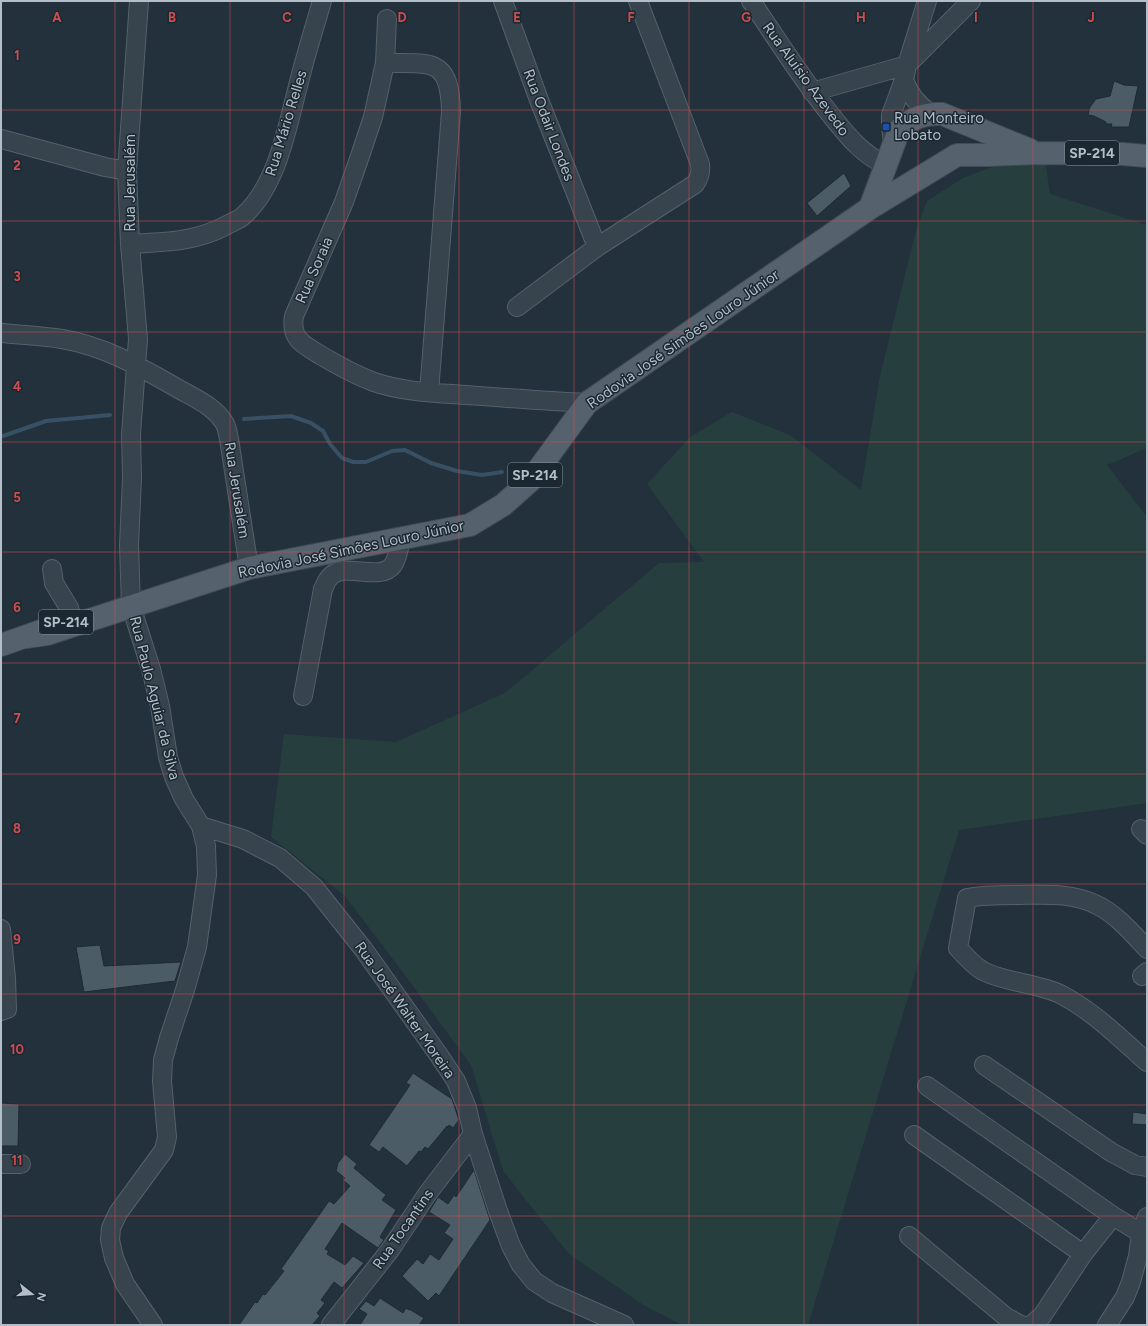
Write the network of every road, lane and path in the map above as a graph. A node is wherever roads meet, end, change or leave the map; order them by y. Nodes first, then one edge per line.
1 (139, 1) edge
2 (322, 1) edge
3 (503, 1) edge
4 (638, 1) edge
5 (751, 1) edge
6 (927, 1) edge
7 (971, 1) edge
8 (387, 19) dead end
9 (385, 63) junction
10 (905, 72) junction
11 (812, 92) junction
12 (936, 114) junction
13 (1, 139) edge
14 (893, 143) junction
15 (1037, 153) junction
16 (957, 155) junction
17 (1147, 156) edge
18 (886, 165) junction
19 (127, 171) junction
20 (916, 179) junction
21 (870, 208) junction
22 (130, 244) junction
23 (597, 247) junction
24 (517, 307) dead end
25 (1, 333) edge
26 (136, 365) junction
27 (429, 392) junction
28 (587, 403) junction
29 (401, 539) junction
30 (249, 568) junction
31 (52, 569) dead end
32 (131, 606) junction
33 (108, 613) junction
34 (72, 620) junction
35 (27, 637) junction
36 (1, 645) edge
37 (303, 696) dead end
38 (201, 826) junction
39 (1, 929) edge
40 (1147, 948) edge
41 (1, 1011) edge
42 (1147, 1062) edge
43 (984, 1065) dead end
44 (927, 1086) dead end
45 (473, 1134) junction
46 (914, 1135) dead end
47 (1, 1164) edge
48 (21, 1164) dead end
49 (1147, 1167) edge
50 (1113, 1216) junction
51 (1145, 1229) edge
52 (909, 1236) dead end
53 (1083, 1254) junction
54 (153, 1325) edge
55 (331, 1325) edge
56 (624, 1325) edge
57 (1021, 1325) edge
58 (1031, 1325) edge
59 (1107, 1325) edge

1 - 19 street, Rua Jerusalém
2 - 22 street, Rua Mário Relles
3 - 23 street, Rua Odair Londes
4 - 23 street
5 - 11 street, Rua Aluísio Azevedo
6 - 10 street
7 - 10 street
8 - 9 street, Rua Soraia
9 - 27 street
9 - 27 street, Rua Soraia
10 - 11 street
10 - 12 street
10 - 14 street
11 - 18 street, Rua Aluísio Azevedo
12 - 14 main road
12 - 15 main road, SP-214
12 - 16 main road
13 - 19 street
14 - 18 main road
15 - 16 main road, SP-214
15 - 17 main road, SP-214
16 - 20 main road, Rodovia José Simões Louro Júnior / SP-214
18 - 20 main road
18 - 21 main road
19 - 22 street, Rua Jerusalém
20 - 21 main road, Rodovia José Simões Louro Júnior / SP-214
21 - 28 main road, Rodovia José Simões Louro Júnior / SP-214
22 - 26 street, Rua Jerusalém
23 - 24 street
25 - 26 street
26 - 30 street, Rua Jerusalém
26 - 32 street, Rua Jerusalém
27 - 28 street, Rua Soraia
28 - 29 main road, Rodovia José Simões Louro Júnior / SP-214
29 - 30 main road, Rodovia José Simões Louro Júnior / SP-214
29 - 37 street
30 - 32 main road, Rodovia José Simões Louro Júnior / SP-214
31 - 34 street
32 - 33 main road, Rodovia José Simões Louro Júnior / SP-214
32 - 38 street, Rua Paulo Aguiar da Silva
33 - 34 main road, Rodovia José Simões Louro Júnior / SP-214
33 - 35 main road, Rodovia José Simões Louro Júnior
34 - 35 main road, Rodovia José Simões Louro Júnior / SP-214
35 - 36 main road, Rodovia José Simões Louro Júnior / SP-214
38 - 45 street, Rua José Walter Moreira
38 - 54 street, Rua Paulo Aguiar da Silva
39 - 41 street
40 - 42 street
43 - 49 street
44 - 50 street
45 - 55 street, Rua Tocantins
45 - 56 street, Rua José Walter Moreira
46 - 53 street
47 - 48 street
50 - 51 street
50 - 53 street
51 - 59 street
52 - 57 street
53 - 58 street

